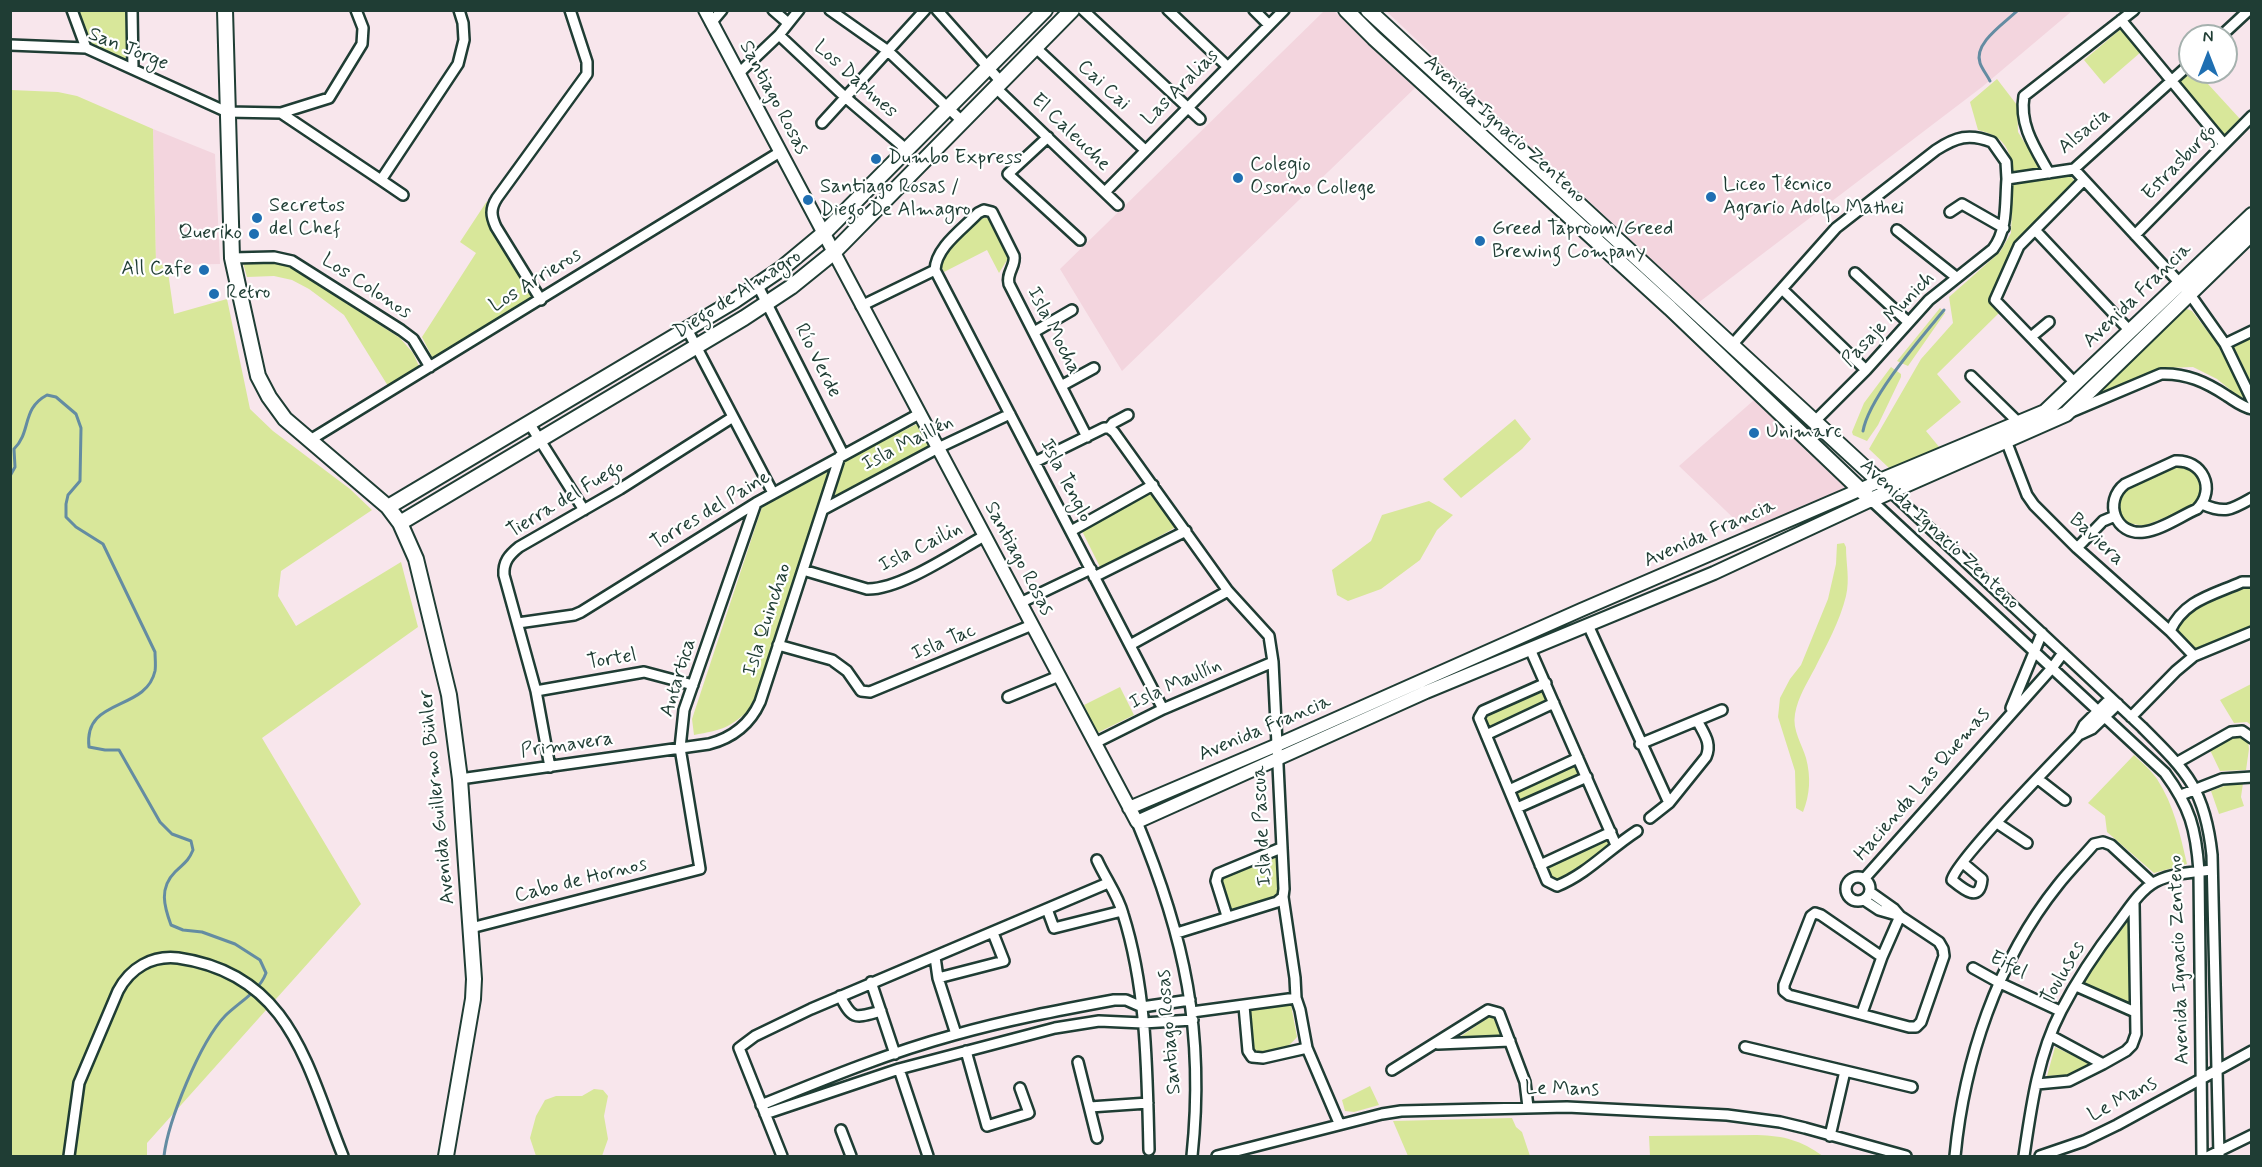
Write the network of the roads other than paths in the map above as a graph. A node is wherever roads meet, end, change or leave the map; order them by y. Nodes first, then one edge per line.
1 (72, 10) edge
2 (132, 10) edge
3 (225, 10) edge
4 (356, 10) edge
5 (459, 10) edge
6 (570, 10) edge
7 (705, 10) edge
8 (722, 10) edge
9 (773, 10) edge
10 (799, 10) edge
11 (830, 10) edge
12 (926, 10) edge
13 (937, 10) edge
14 (1072, 10) edge
15 (1083, 10) edge
16 (1168, 10) edge
17 (1254, 10) edge
18 (1284, 10) edge
19 (1347, 10) edge
20 (1368, 10) edge
21 (2134, 10) edge
22 (2249, 10) edge
23 (1037, 13) edge
24 (2121, 20) junction
25 (711, 23) junction
26 (788, 23) junction
27 (2234, 24) edge
28 (1269, 25) junction
29 (1386, 27) junction
30 (779, 35) junction
31 (1374, 38) junction
32 (10, 45) edge
33 (86, 48) junction
34 (1036, 48) junction
35 (888, 51) junction
36 (1228, 67) junction
37 (989, 68) junction
38 (133, 69) junction
39 (738, 74) junction
40 (2178, 75) edge
41 (2172, 81) junction
42 (999, 85) junction
43 (844, 97) junction
44 (949, 108) junction
45 (1187, 108) junction
46 (227, 112) junction
47 (281, 113) junction
48 (2252, 116) edge
49 (1200, 119) dead end
50 (963, 122) junction
51 (822, 123) dead end
52 (1490, 133) junction
53 (1048, 137) junction
54 (2224, 144) junction
55 (907, 150) junction
56 (1145, 150) junction
57 (780, 152) junction
58 (2074, 169) junction
59 (2049, 173) junction
60 (2007, 179) junction
61 (381, 180) junction
62 (2084, 180) junction
63 (1105, 192) junction
64 (404, 195) dead end
65 (1118, 204) dead end
66 (1950, 212) dead end
67 (2252, 215) edge
68 (2004, 228) junction
69 (1897, 230) dead end
70 (2035, 230) junction
71 (2252, 233) edge
72 (823, 234) junction
73 (2135, 235) junction
74 (1080, 240) dead end
75 (833, 253) junction
76 (232, 258) junction
77 (935, 270) junction
78 (1855, 273) dead end
79 (1956, 278) junction
80 (758, 286) junction
81 (2184, 288) junction
82 (1782, 289) junction
83 (541, 300) junction
84 (767, 303) junction
85 (861, 306) junction
86 (1072, 310) dead end
87 (1701, 316) junction
88 (1907, 321) junction
89 (2049, 322) dead end
90 (1687, 324) junction
91 (687, 329) junction
92 (2130, 331) junction
93 (2252, 331) edge
94 (1034, 332) junction
95 (2031, 337) junction
96 (2225, 344) junction
97 (1732, 345) junction
98 (697, 346) junction
99 (2105, 355) junction
100 (2116, 365) junction
101 (430, 367) junction
102 (1094, 368) dead end
103 (1866, 370) junction
104 (1971, 376) dead end
105 (2075, 383) junction
106 (1061, 386) junction
107 (2252, 400) edge
108 (2252, 409) edge
109 (919, 414) junction
110 (1010, 414) junction
111 (2066, 414) junction
112 (1128, 415) dead end
113 (734, 417) junction
114 (1815, 421) junction
115 (529, 423) junction
116 (2019, 423) junction
117 (1109, 428) junction
118 (2004, 435) junction
119 (1087, 437) junction
120 (310, 440) junction
121 (540, 440) junction
122 (938, 448) junction
123 (842, 455) junction
124 (1035, 462) junction
125 (1880, 482) junction
126 (1153, 485) junction
127 (1861, 490) junction
128 (1891, 492) junction
129 (773, 493) junction
130 (2252, 498) edge
131 (1871, 500) junction
132 (756, 504) junction
133 (2202, 504) junction
134 (388, 507) junction
135 (824, 509) junction
136 (584, 510) junction
137 (2115, 516) junction
138 (400, 523) junction
139 (1071, 531) junction
140 (1186, 531) junction
141 (984, 536) junction
142 (2077, 548) junction
143 (803, 570) junction
144 (1093, 573) junction
145 (2252, 582) edge
146 (1228, 591) junction
147 (1020, 603) junction
148 (1581, 610) junction
149 (518, 623) junction
150 (1032, 625) junction
151 (1588, 625) junction
152 (2170, 631) junction
153 (2252, 632) edge
154 (2042, 633) junction
155 (1507, 644) junction
156 (778, 645) junction
157 (1130, 645) junction
158 (1530, 649) junction
159 (2034, 652) junction
160 (2063, 653) junction
161 (1514, 656) junction
162 (2194, 656) junction
163 (1274, 662) junction
164 (2052, 668) junction
165 (1059, 676) junction
166 (1546, 683) junction
167 (693, 685) junction
168 (1424, 687) junction
169 (536, 691) junction
170 (1008, 698) dead end
171 (2114, 701) junction
172 (1554, 703) junction
173 (1163, 709) junction
174 (1722, 710) dead end
175 (2102, 713) junction
176 (2008, 715) junction
177 (2132, 717) junction
178 (1344, 722) junction
179 (1698, 722) junction
180 (1486, 735) junction
181 (2252, 738) edge
182 (1095, 743) junction
183 (1640, 744) junction
184 (1277, 745) junction
185 (680, 747) junction
186 (1578, 758) junction
187 (1278, 759) junction
188 (2178, 762) junction
189 (550, 767) junction
190 (1587, 777) junction
191 (2252, 777) edge
192 (460, 779) junction
193 (2038, 779) junction
194 (2197, 789) junction
195 (1509, 790) junction
196 (2181, 795) junction
197 (2065, 800) dead end
198 (1669, 803) junction
199 (1129, 808) junction
200 (1517, 808) junction
201 (1650, 818) dead end
202 (1137, 822) junction
203 (1997, 823) junction
204 (1637, 831) dead end
205 (1611, 832) junction
206 (2027, 843) dead end
207 (1616, 845) junction
208 (1281, 848) junction
209 (1097, 860) dead end
210 (1962, 863) dead end
211 (1540, 865) junction
212 (700, 869) joint
213 (2212, 870) junction
214 (2199, 871) junction
215 (1864, 879) junction
216 (1108, 883) junction
217 (2152, 883) junction
218 (1867, 896) junction
219 (1283, 897) junction
220 (2134, 903) junction
221 (1047, 909) junction
222 (1122, 911) junction
223 (1227, 916) junction
224 (1900, 916) junction
225 (471, 928) junction
226 (993, 933) junction
227 (1177, 933) junction
228 (935, 957) junction
229 (1882, 957) junction
230 (1973, 968) dead end
231 (938, 978) junction
232 (871, 982) junction
233 (2000, 983) junction
234 (2076, 986) junction
235 (840, 996) junction
236 (1296, 998) junction
237 (1190, 1000) junction
238 (1142, 1006) junction
239 (1244, 1006) junction
240 (881, 1011) junction
241 (2060, 1011) junction
242 (2135, 1012) junction
243 (1862, 1013) junction
244 (1192, 1016) junction
245 (1143, 1023) junction
246 (956, 1034) junction
247 (2051, 1036) junction
248 (1510, 1041) junction
249 (1437, 1044) junction
250 (1745, 1047) dead end
251 (1307, 1048) junction
252 (966, 1051) junction
253 (2252, 1052) edge
254 (895, 1054) junction
255 (1078, 1062) dead end
256 (2103, 1064) junction
257 (899, 1069) junction
258 (2218, 1069) junction
259 (1392, 1070) dead end
260 (1845, 1071) junction
261 (2203, 1077) junction
262 (2037, 1084) junction
263 (1912, 1087) dead end
264 (1020, 1089) dead end
265 (1148, 1103) junction
266 (1090, 1107) junction
267 (1528, 1107) junction
268 (763, 1109) junction
269 (1340, 1123) junction
270 (841, 1130) dead end
271 (2252, 1135) edge
272 (1830, 1136) junction
273 (1097, 1138) dead end
274 (1149, 1150) dead end
275 (2219, 1154) edge
276 (69, 1156) edge
277 (343, 1156) edge
278 (446, 1156) edge
279 (782, 1156) edge
280 (851, 1156) edge
281 (928, 1156) edge
282 (1192, 1156) edge
283 (1217, 1156) edge
284 (1906, 1156) edge
285 (1955, 1156) edge
286 (2024, 1156) edge
287 (2040, 1156) edge
288 (2202, 1156) edge
289 (2209, 1156) edge

1 - 33 street
2 - 38 street
3 - 46 main road, Avenida Guillermo Bühler
4 - 47 street
5 - 61 street
6 - 83 street
7 - 25 street, Santiago Rosas
8 - 25 street
9 - 26 street
10 - 26 street
11 - 35 street
12 - 35 street
13 - 37 street, El Caleuche
14 - 34 main road, Diego de Almagro
15 - 45 street
16 - 36 street
17 - 28 street
18 - 28 street, Las Aralias
19 - 31 main road, Avenida Ignacio Zenteno
20 - 29 main road, Avenida Ignacio Zenteno
21 - 24 street
22 - 27 street
23 - 37 main road, Diego de Almagro
24 - 41 street
24 - 59 street
25 - 39 street, Santiago Rosas
26 - 30 street
28 - 36 street, Las Aralias
29 - 31 main road
29 - 52 main road, Avenida Ignacio Zenteno
30 - 39 street
30 - 43 street, Los Daphnes
31 - 52 main road, Avenida Ignacio Zenteno
32 - 33 street, San Jorge
33 - 38 street, San Jorge
34 - 42 main road, Diego de Almagro
34 - 56 street, Cai Cai
35 - 43 street
35 - 44 street
36 - 45 street, Las Aralias
37 - 42 street, El Caleuche
37 - 44 main road, Diego de Almagro
38 - 46 street, San Jorge
39 - 57 street, Santiago Rosas
40 - 41 street, Alsacia
41 - 54 street
41 - 58 street, Alsacia
42 - 50 main road, Diego de Almagro
42 - 53 street, El Caleuche
43 - 51 street
43 - 55 street, Los Daphnes
44 - 50 street
44 - 55 main road, Diego de Almagro
45 - 49 street
45 - 56 street, Las Aralias
46 - 47 street
46 - 76 main road, Avenida Guillermo Bühler
47 - 61 street
48 - 54 street, Estrasburgo
50 - 75 main road, Diego de Almagro
52 - 87 main road, Avenida Ignacio Zenteno
52 - 90 main road, Avenida Ignacio Zenteno
53 - 63 street, El Caleuche
53 - 74 street
54 - 73 street, Estrasburgo
55 - 72 main road, Diego de Almagro
56 - 63 street, Las Aralias
57 - 72 street, Santiago Rosas
57 - 83 street, Los Arrieros
58 - 59 street, Alsacia
58 - 62 street
59 - 60 street, Alsacia
60 - 68 street, Pasaje Munich
60 - 82 street
61 - 64 street
62 - 70 street
62 - 73 street
63 - 65 street, El Caleuche
66 - 68 street
67 - 81 main road, Avenida Francia
68 - 79 street, Pasaje Munich
69 - 79 street
70 - 92 street
70 - 95 street
71 - 81 main road, Avenida Francia
72 - 75 street, Santiago Rosas
72 - 80 main road, Diego de Almagro
73 - 81 street
75 - 84 main road, Diego de Almagro
75 - 85 street, Santiago Rosas
76 - 101 street, Los Colonos
76 - 120 main road, Avenida Guillermo Bühler
77 - 85 street
77 - 94 street, Isla Mocha
77 - 110 street, Isla Tenglo
78 - 88 street
79 - 88 street, Pasaje Munich
80 - 84 street, Río Verde
80 - 91 main road, Diego de Almagro
81 - 92 main road, Avenida Francia
81 - 96 street
81 - 100 main road, Avenida Francia
82 - 97 street
82 - 103 street
83 - 101 street, Los Arrieros
84 - 98 main road, Diego de Almagro
84 - 123 street, Río Verde
85 - 109 street, Santiago Rosas
86 - 94 street
87 - 90 main road
87 - 97 main road, Avenida Ignacio Zenteno
88 - 103 street, Pasaje Munich
89 - 95 street
90 - 127 main road, Avenida Ignacio Zenteno
91 - 98 street
91 - 115 main road, Diego de Almagro
92 - 99 main road, Avenida Francia
93 - 96 street
94 - 106 street, Isla Mocha
95 - 105 street
96 - 107 street
97 - 114 main road, Avenida Ignacio Zenteno
98 - 113 street
98 - 121 main road, Diego de Almagro
99 - 100 main road
99 - 105 main road, Avenida Francia
100 - 111 main road, Avenida Francia
101 - 120 street, Los Arrieros
102 - 106 street
103 - 114 street, Pasaje Munich
104 - 116 street
105 - 116 main road, Avenida Francia
106 - 119 street, Isla Mocha
108 - 111 street
109 - 122 street, Santiago Rosas
109 - 123 street, Torres del Paine
110 - 122 street, Isla Maillén
110 - 124 street, Isla Tenglo
111 - 118 main road, Avenida Francia
112 - 117 street
113 - 129 street
113 - 136 street, Tierra del Fuego
114 - 125 main road, Avenida Ignacio Zenteno
115 - 121 street
115 - 134 main road, Diego de Almagro
116 - 118 main road, Avenida Francia
117 - 119 street
117 - 126 street, Isla de Pascua
118 - 125 main road, Avenida Francia
118 - 128 main road, Avenida Francia
118 - 142 street, Baviera
119 - 124 street
120 - 134 main road, Avenida Guillermo Bühler
121 - 136 street
121 - 138 main road, Diego de Almagro
122 - 135 street, Isla Maillén
122 - 141 street, Santiago Rosas
123 - 129 street, Torres del Paine
123 - 135 street, Isla Quinchao
124 - 139 street, Isla Tenglo
125 - 127 street, Avenida Francia
125 - 128 main road, Avenida Ignacio Zenteno
126 - 139 street
126 - 140 street, Isla de Pascua
127 - 131 main road, Avenida Ignacio Zenteno
127 - 148 street, Avenida Francia
128 - 131 main road, Avenida Francia
128 - 154 street, Avenida Ignacio Zenteno
129 - 132 street, Torres del Paine
130 - 133 street
131 - 151 street, Avenida Francia
131 - 159 street, Avenida Ignacio Zenteno
132 - 149 street, Torres del Paine
132 - 167 street, Antartica
133 - 137 street
133 - 137 street
134 - 138 main road, Avenida Guillermo Bühler
135 - 143 street, Isla Quinchao
136 - 149 street, Tierra del Fuego
137 - 142 street
138 - 192 main road, Avenida Guillermo Bühler
139 - 144 street, Isla Tenglo
140 - 144 street
140 - 146 street, Isla de Pascua
141 - 143 street, Isla Cailin
141 - 147 street, Santiago Rosas
142 - 152 street, Baviera
143 - 156 street, Isla Quinchao
144 - 147 street
144 - 157 street, Isla Tenglo
145 - 152 street
146 - 157 street
146 - 163 street, Isla de Pascua
147 - 150 street, Santiago Rosas
148 - 151 street
148 - 155 street, Avenida Francia
149 - 169 street, Tierra del Fuego
150 - 156 street, Isla Tac
150 - 165 street, Santiago Rosas
151 - 158 street, Avenida Francia
151 - 183 street
152 - 162 street, Baviera
153 - 162 street
154 - 159 street
154 - 160 street, Avenida Ignacio Zenteno
155 - 161 street
155 - 168 street, Avenida Francia
156 - 185 street, Isla Quinchao
157 - 173 street, Isla Tenglo
158 - 161 street, Avenida Francia
158 - 166 street
159 - 164 street, Avenida Ignacio Zenteno
159 - 176 street
160 - 164 street, Hacienda Las Quemas
160 - 171 street, Avenida Ignacio Zenteno
161 - 168 street, Avenida Francia
162 - 177 street
163 - 173 street, Isla Maullín
163 - 184 street, Isla de Pascua
164 - 175 street, Avenida Ignacio Zenteno
164 - 176 street, Hacienda Las Quemas
165 - 170 street
165 - 182 street, Santiago Rosas
166 - 172 street
166 - 180 street
167 - 169 street, Tortel
167 - 185 street, Antartica
168 - 178 street, Avenida Francia
169 - 189 street, Tierra del Fuego
171 - 175 street
171 - 177 street, Avenida Ignacio Zenteno
172 - 180 street
172 - 186 street
173 - 182 street, Isla Maullín
174 - 179 street
175 - 193 street
175 - 196 street, Avenida Ignacio Zenteno
176 - 215 street, Hacienda Las Quemas
177 - 188 street, Avenida Ignacio Zenteno
178 - 184 street, Avenida Francia
178 - 187 street, Avenida Francia
179 - 183 street
179 - 198 street
180 - 195 street
181 - 188 street
182 - 199 street, Santiago Rosas
183 - 198 street
184 - 187 street, Isla de Pascua
184 - 199 street, Avenida Francia
185 - 189 street, Primavera
185 - 212 street, Antartica
186 - 190 street
186 - 195 street
187 - 202 street, Avenida Francia
187 - 208 street, Isla de Pascua
188 - 194 street, Avenida Ignacio Zenteno
189 - 192 street, Primavera
190 - 200 street
190 - 205 street
191 - 194 street
192 - 225 main road, Avenida Guillermo Bühler
193 - 197 street
193 - 203 street
194 - 196 street
194 - 213 street, Avenida Ignacio Zenteno
195 - 200 street
196 - 214 street, Avenida Ignacio Zenteno
198 - 201 street
199 - 202 street, Santiago Rosas
200 - 211 street
202 - 227 street, Santiago Rosas
203 - 206 street
203 - 210 street
204 - 207 street
205 - 207 street
205 - 211 street
207 - 211 street
208 - 219 street, Isla de Pascua
208 - 223 street
209 - 216 street
212 - 225 street, Cabo de Hornos
213 - 214 street, Touluses
213 - 258 street, Avenida Ignacio Zenteno
214 - 217 street, Touluses
214 - 261 street, Avenida Ignacio Zenteno
215 - 218 street, Hacienda Las Quemas
215 - 218 street, Hacienda Las Quemas
216 - 221 street
216 - 222 street
217 - 220 street, Touluses
217 - 233 street
218 - 224 street
219 - 223 street
219 - 236 street, Isla de Pascua
220 - 234 street, Touluses
220 - 242 street
221 - 222 street
221 - 226 street
222 - 238 street
223 - 227 street
224 - 229 street
224 - 243 street
225 - 278 main road, Avenida Guillermo Bühler
226 - 228 street
226 - 231 street
227 - 237 street, Santiago Rosas
228 - 231 street
228 - 232 street
229 - 243 street
229 - 243 street
230 - 233 street, Eifel
231 - 246 street
232 - 235 street
232 - 240 street
233 - 241 street, Eifel
233 - 285 street
234 - 241 street, Touluses
234 - 242 street
235 - 240 street
235 - 268 street
236 - 239 street
236 - 251 street, Isla de Pascua
237 - 238 street
237 - 244 street, Santiago Rosas
238 - 245 street
238 - 246 street
239 - 244 street
239 - 251 street
240 - 254 street
241 - 247 street, Touluses
242 - 256 street
244 - 245 street
244 - 282 street, Santiago Rosas
245 - 252 street
245 - 265 street
246 - 254 street
247 - 256 street
247 - 262 street, Touluses
248 - 249 street
248 - 249 street
248 - 267 street
249 - 259 street
250 - 260 street
251 - 269 street, Isla de Pascua
252 - 257 street
252 - 264 street
253 - 258 street, Le Mans
254 - 268 street
255 - 266 street
256 - 262 street
257 - 268 street
257 - 281 street
258 - 261 street, Le Mans
258 - 275 street, Avenida Ignacio Zenteno
260 - 263 street
260 - 272 street
261 - 287 street, Le Mans
261 - 288 street, Avenida Ignacio Zenteno
262 - 286 street, Touluses
265 - 266 street
265 - 274 street
266 - 273 street
267 - 269 street, Le Mans
267 - 272 street, Le Mans
268 - 279 street
269 - 283 street, Le Mans
270 - 280 street
271 - 275 street
272 - 284 street, Le Mans
275 - 289 street
276 - 277 street

